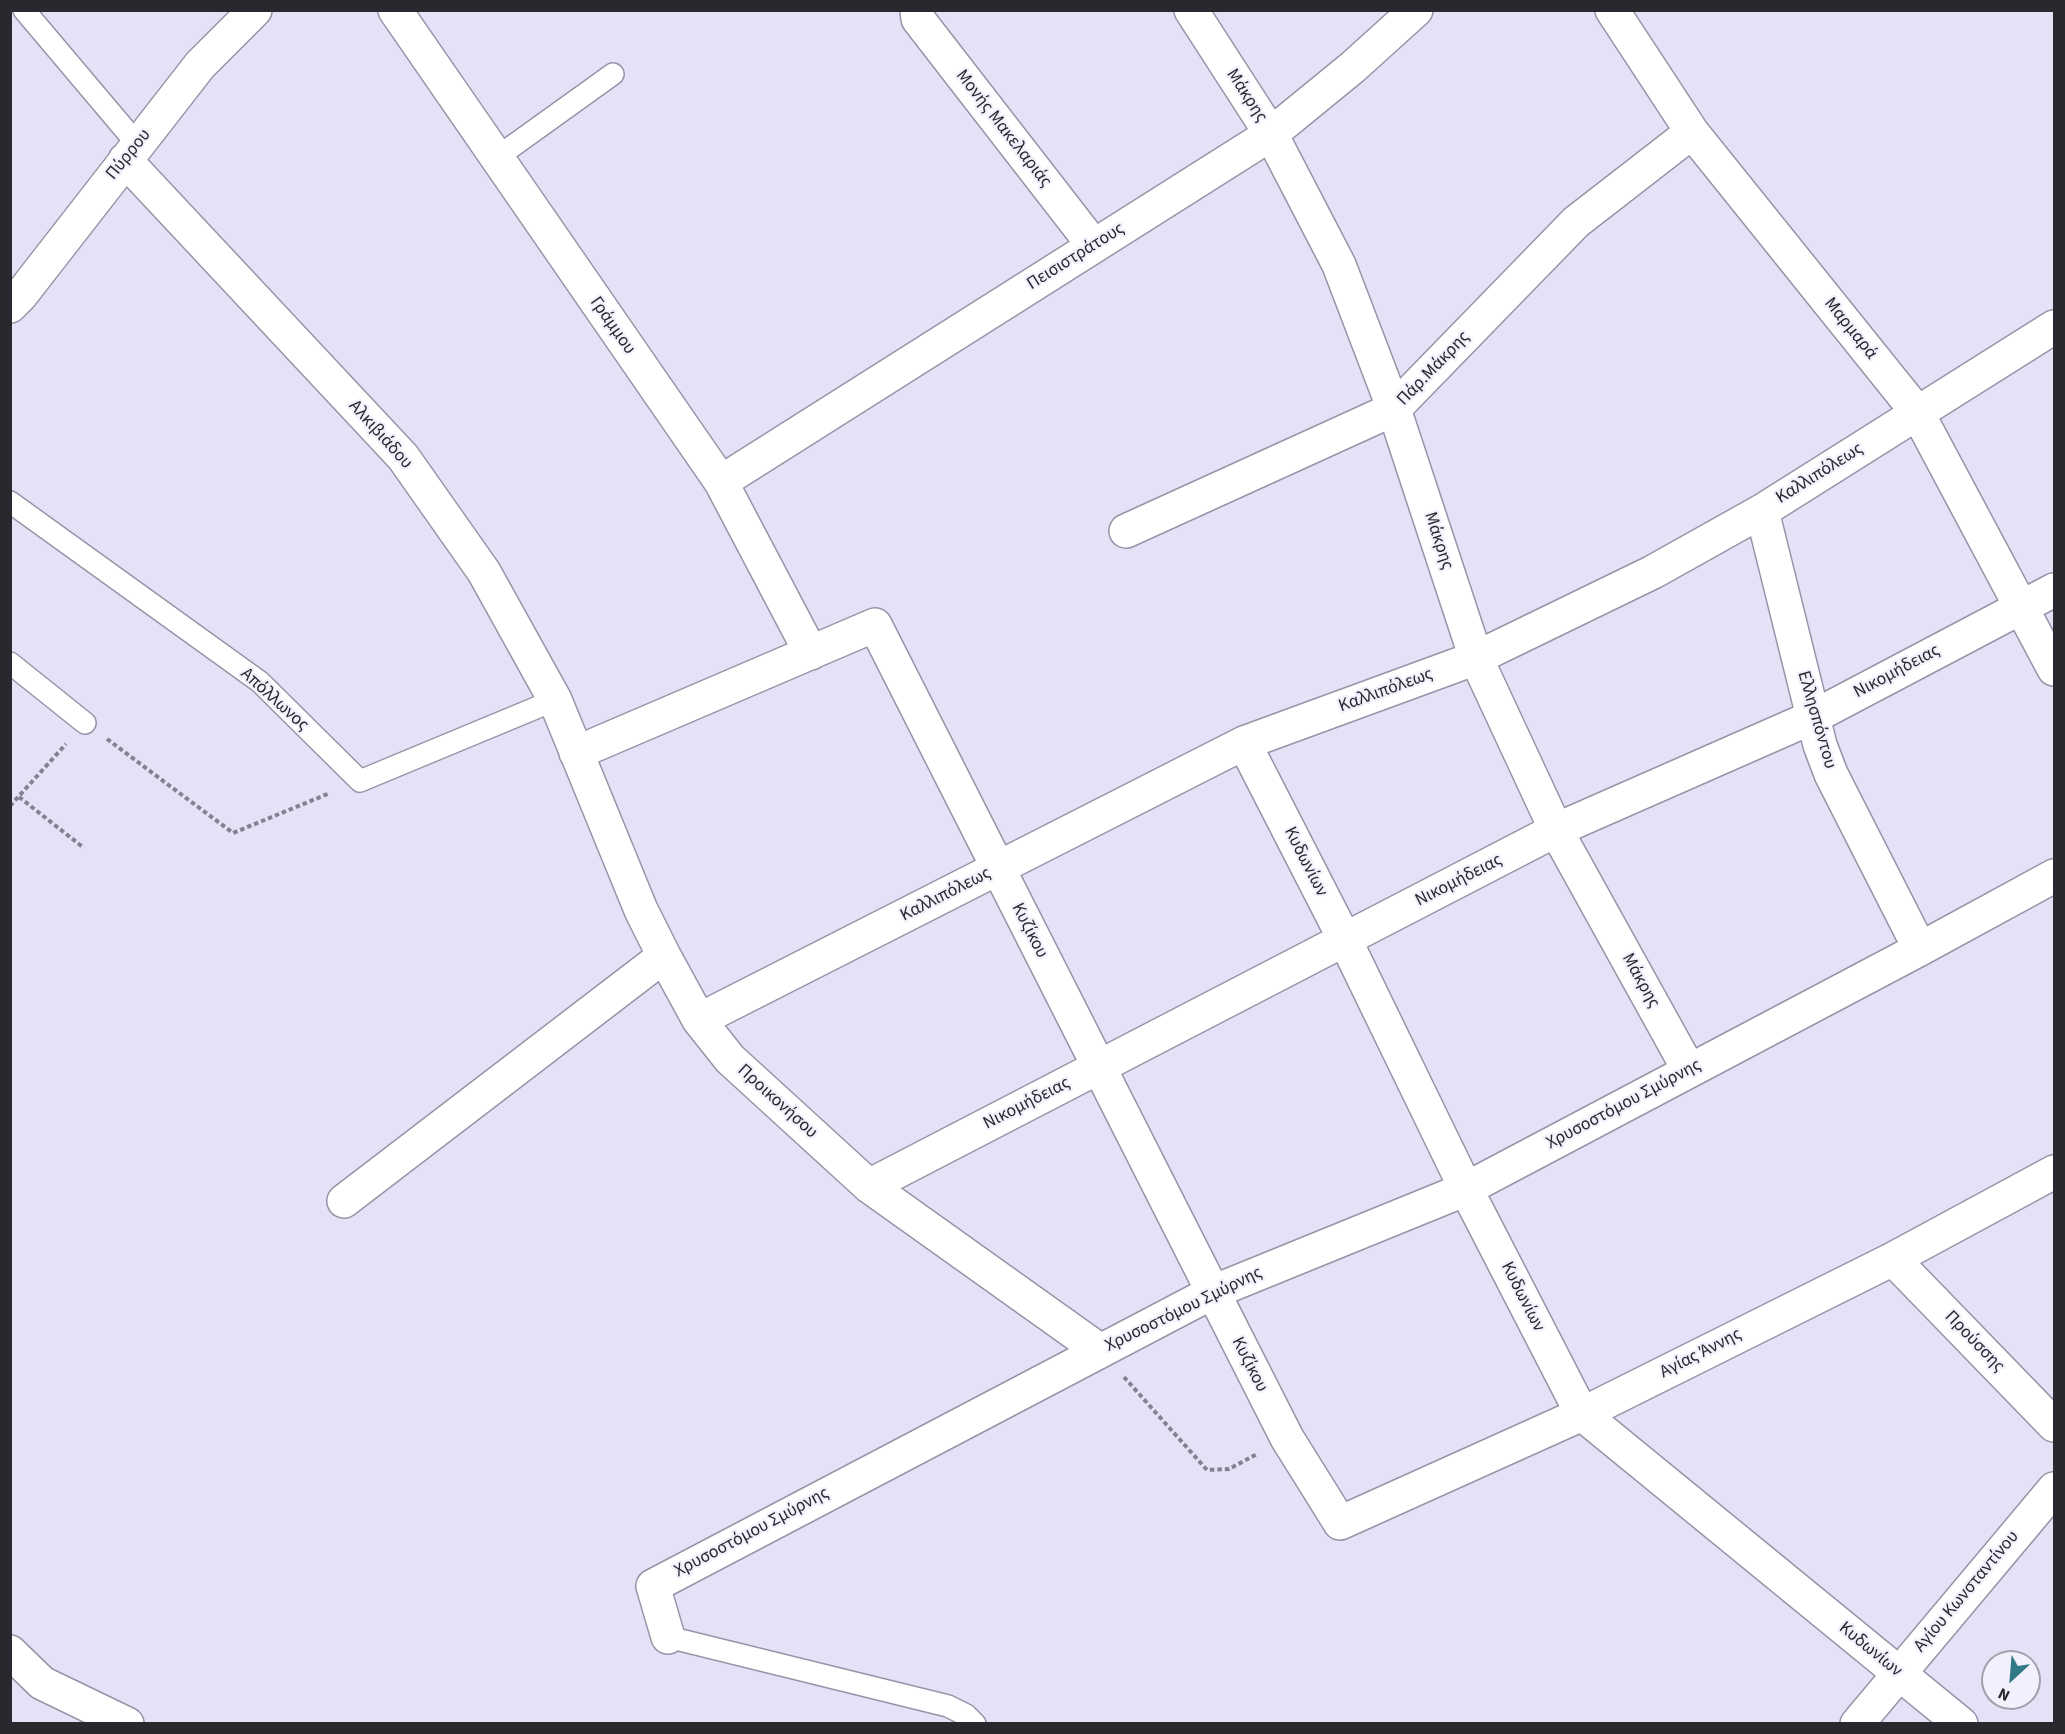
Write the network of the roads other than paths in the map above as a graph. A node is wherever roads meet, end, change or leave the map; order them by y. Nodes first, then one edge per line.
1 (24, 10) edge
2 (255, 10) edge
3 (395, 10) edge
4 (917, 10) edge
5 (1191, 10) edge
6 (1416, 10) edge
7 (1612, 10) edge
8 (613, 74) dead end
9 (1692, 132) junction
10 (1271, 134) junction
11 (131, 152) junction
12 (496, 158) junction
13 (1094, 246) junction
14 (10, 306) edge
15 (2055, 327) edge
16 (1394, 409) junction
17 (1917, 412) junction
18 (721, 482) junction
19 (10, 502) edge
20 (1762, 511) junction
21 (1126, 531) dead end
22 (2055, 590) edge
23 (2022, 606) junction
24 (812, 653) junction
25 (1476, 658) junction
26 (10, 663) edge
27 (2055, 669) edge
28 (555, 700) junction
29 (1813, 717) junction
30 (85, 723) road end
31 (1244, 743) junction
32 (576, 753) junction
33 (1556, 830) junction
34 (998, 868) junction
35 (2055, 876) edge
36 (1345, 940) junction
37 (1920, 949) junction
38 (664, 956) junction
39 (699, 1020) junction
40 (1098, 1067) junction
41 (1689, 1070) junction
42 (2055, 1172) edge
43 (869, 1185) junction
44 (1466, 1189) junction
45 (344, 1201) dead end
46 (1893, 1258) junction
47 (1213, 1292) junction
48 (1099, 1350) junction
49 (1582, 1414) junction
50 (2055, 1425) edge
51 (2055, 1489) edge
52 (1340, 1522) joint
53 (668, 1637) joint
54 (10, 1652) edge
55 (1898, 1673) junction
56 (128, 1724) edge
57 (975, 1724) edge
58 (1857, 1724) edge
59 (1960, 1724) edge

1 - 11 lane
2 - 11 street, Πύρρου
3 - 12 street, Γράμμου
4 - 13 street, Μονής Μακελαριάς
5 - 10 street, Μάκρης
6 - 10 street, Πεισιστράτους
7 - 9 street, Μαρμαρά
8 - 12 lane
9 - 16 street, Πάρ.Μάκρης
9 - 17 street, Μαρμαρά
10 - 13 street, Πεισιστράτους
10 - 16 street, Μάκρης
11 - 14 street, Πύρρου
11 - 28 street, Αλκιβιάδου
12 - 18 street, Γράμμου
13 - 18 street, Πεισιστράτους
15 - 17 street, Καλλιπόλεως
16 - 21 street, Πάρ.Μάκρης
16 - 25 street, Μάκρης
17 - 20 street, Καλλιπόλεως
17 - 23 street, Μαρμαρά
18 - 24 street, Γράμμου
19 - 28 lane, Απόλλωνος
20 - 25 street, Καλλιπόλεως
20 - 29 street, Ελλησπόντου
22 - 23 street, Νικομήδειας
23 - 27 street, Μαρμαρά
23 - 29 street, Νικομήδειας
24 - 32 street, Κυζίκου
24 - 34 street, Κυζίκου
25 - 31 street, Καλλιπόλεως
25 - 33 street, Μάκρης
26 - 30 lane
28 - 32 street, Αλκιβιάδου
29 - 33 street, Νικομήδειας
29 - 37 street, Ελλησπόντου
31 - 34 street, Καλλιπόλεως
31 - 36 street, Κυδωνίων
32 - 38 street, Προικονήσου
33 - 36 street, Νικομήδειας
33 - 41 street, Μάκρης
34 - 39 street, Καλλιπόλεως
34 - 40 street, Κυζίκου
35 - 37 street, Χρυσοστόμου Σμύρνης
36 - 40 street, Νικομήδειας
36 - 44 street, Κυδωνίων
37 - 41 street, Χρυσοστόμου Σμύρνης
38 - 39 street, Προικονήσου
38 - 45 street
39 - 43 street, Προικονήσου
40 - 43 street, Νικομήδειας
40 - 47 street, Κυζίκου
41 - 44 street, Χρυσοστόμου Σμύρνης
42 - 46 street, Αγίας Άννης
43 - 48 street, Προικονήσου
44 - 47 street, Χρυσοστόμου Σμύρνης
44 - 49 street, Κυδωνίων
46 - 49 street, Αγίας Άννης
46 - 50 street, Προύσσης
47 - 48 street, Χρυσοστόμου Σμύρνης
47 - 52 street, Κυζίκου
48 - 53 street, Χρυσοστόμου Σμύρνης
49 - 52 street, Αγίας Άννης
49 - 55 street, Κυδωνίων
51 - 55 street, Αγίου Κωνσταντίνου
53 - 57 lane, Χρυσοστόμου Σμύρνης
54 - 56 street
55 - 58 street, Αγίου Κωνσταντίνου
55 - 59 street, Κυδωνίων

